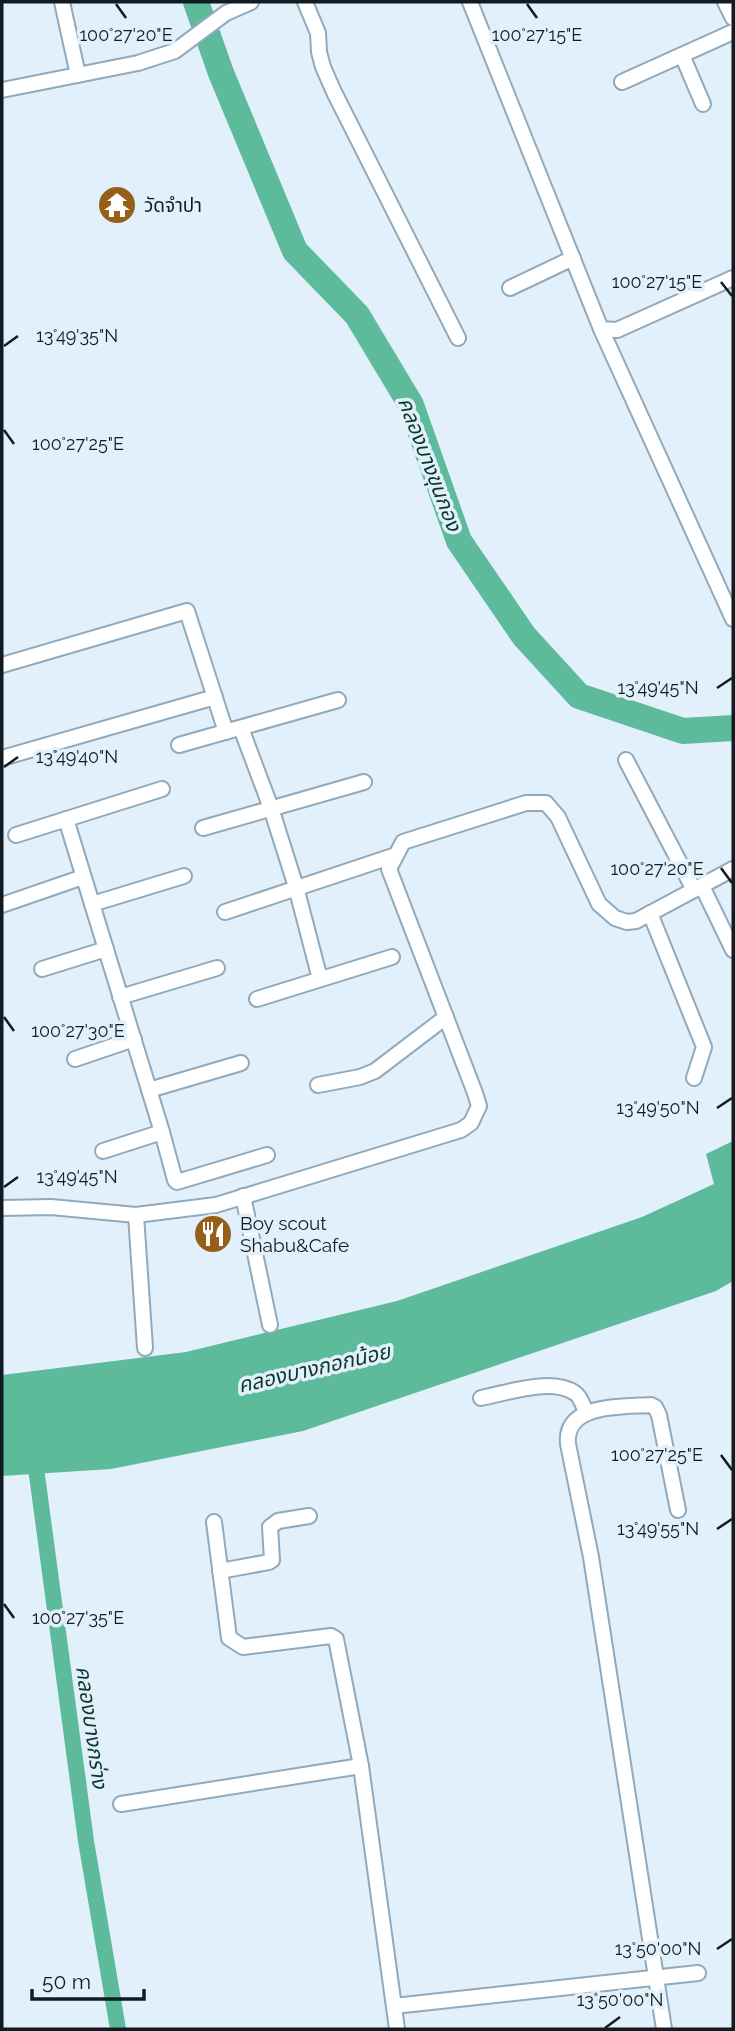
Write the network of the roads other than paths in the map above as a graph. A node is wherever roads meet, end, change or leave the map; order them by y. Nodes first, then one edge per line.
1 (62, 2) edge
2 (251, 2) edge
3 (305, 2) edge
4 (470, 2) edge
5 (725, 2) edge
6 (733, 18) edge
7 (733, 32) edge
8 (682, 55) junction
9 (78, 75) junction
10 (622, 82) dead end
11 (2, 90) edge
12 (703, 104) dead end
13 (573, 258) junction
14 (733, 278) edge
15 (510, 288) dead end
16 (600, 326) junction
17 (458, 338) dead end
18 (733, 619) edge
19 (2, 665) edge
20 (215, 697) junction
21 (338, 700) dead end
22 (233, 730) junction
23 (179, 745) dead end
24 (2, 758) edge
25 (626, 760) dead end
26 (363, 782) dead end
27 (162, 789) dead end
28 (271, 808) junction
29 (66, 819) junction
30 (203, 828) dead end
31 (16, 835) dead end
32 (396, 855) junction
33 (733, 869) edge
34 (184, 876) dead end
35 (83, 877) junction
36 (296, 887) junction
37 (698, 888) junction
38 (92, 904) junction
39 (2, 905) edge
40 (225, 912) dead end
41 (650, 914) junction
42 (106, 949) junction
43 (733, 950) edge
44 (392, 957) dead end
45 (217, 968) dead end
46 (42, 969) dead end
47 (320, 979) junction
48 (120, 997) junction
49 (257, 999) dead end
50 (446, 1017) junction
51 (134, 1040) junction
52 (75, 1059) dead end
53 (241, 1063) dead end
54 (694, 1078) dead end
55 (318, 1085) dead end
56 (149, 1090) junction
57 (162, 1132) junction
58 (103, 1151) dead end
59 (267, 1156) dead end
60 (243, 1196) junction
61 (2, 1208) edge
62 (136, 1215) junction
63 (270, 1325) dead end
64 (145, 1348) dead end
65 (481, 1398) dead end
66 (586, 1412) junction
67 (678, 1510) dead end
68 (309, 1516) dead end
69 (214, 1522) dead end
70 (220, 1572) junction
71 (361, 1766) junction
72 (121, 1804) dead end
73 (698, 1973) dead end
74 (657, 1978) junction
75 (394, 2006) junction
76 (397, 2029) edge
77 (664, 2029) edge

1 - 9 street
2 - 9 street
3 - 17 street
4 - 13 street
5 - 6 street
7 - 8 street
8 - 10 street
8 - 12 street
9 - 11 street
13 - 15 street
13 - 16 street
14 - 16 street
16 - 18 street
19 - 20 street
20 - 22 street
20 - 24 street
21 - 22 street
22 - 23 street
22 - 28 street
25 - 37 street
26 - 28 street
27 - 29 street
28 - 30 street
28 - 36 street
29 - 31 street
29 - 35 street
32 - 36 street
32 - 41 street
32 - 50 street
33 - 37 street
34 - 38 street
35 - 38 street
35 - 39 street
36 - 40 street
36 - 47 street
37 - 41 street
37 - 43 street
38 - 42 street
41 - 54 street
42 - 46 street
42 - 48 street
44 - 47 street
45 - 48 street
47 - 49 street
48 - 51 street
50 - 55 street
50 - 60 street
51 - 52 street
51 - 56 street
53 - 56 street
56 - 57 street
57 - 58 street
57 - 59 street
60 - 62 street
60 - 63 street
61 - 62 street
62 - 64 street
65 - 66 street
66 - 67 street
66 - 74 street
68 - 70 street
69 - 70 street
70 - 71 street
71 - 72 street
71 - 75 street
73 - 74 street
74 - 75 street
74 - 77 street
75 - 76 street

